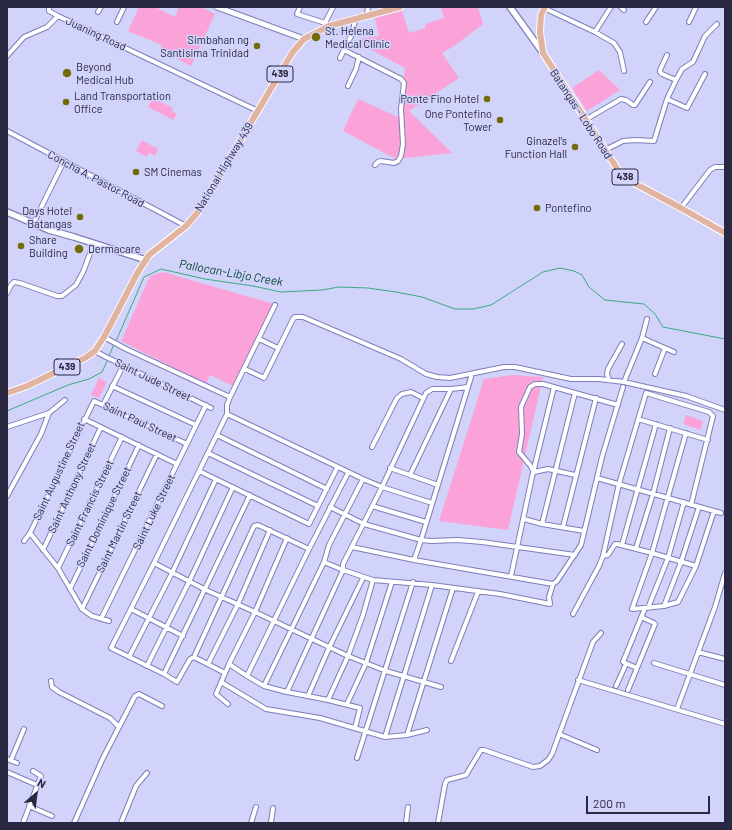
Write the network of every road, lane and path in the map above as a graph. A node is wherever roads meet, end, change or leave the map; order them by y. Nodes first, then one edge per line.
1 (49, 7) edge
2 (101, 7) edge
3 (124, 7) edge
4 (217, 7) edge
5 (300, 7) edge
6 (333, 7) edge
7 (368, 7) edge
8 (400, 7) edge
9 (510, 7) edge
10 (611, 7) edge
11 (656, 7) edge
12 (696, 7) edge
13 (544, 8) edge
14 (98, 12) dead end
15 (367, 15) junction
16 (58, 16) junction
17 (355, 19) junction
18 (117, 22) dead end
19 (646, 22) dead end
20 (689, 22) dead end
21 (717, 24) dead end
22 (327, 25) junction
23 (595, 32) junction
24 (304, 39) junction
25 (344, 50) junction
26 (542, 53) junction
27 (667, 55) dead end
28 (7, 56) edge
29 (359, 57) junction
30 (340, 58) dead end
31 (624, 71) dead end
32 (706, 74) dead end
33 (676, 80) junction
34 (650, 82) dead end
35 (348, 86) dead end
36 (667, 99) junction
37 (258, 111) junction
38 (585, 120) junction
39 (7, 131) edge
40 (605, 150) junction
41 (64, 161) junction
42 (375, 165) dead end
43 (725, 167) edge
44 (681, 208) junction
45 (7, 212) edge
46 (33, 224) junction
47 (186, 226) junction
48 (725, 233) edge
49 (94, 243) junction
50 (146, 260) junction
51 (7, 293) edge
52 (275, 305) dead end
53 (647, 320) dead end
54 (104, 337) junction
55 (642, 338) junction
56 (259, 339) junction
57 (622, 344) dead end
58 (278, 348) junction
59 (665, 348) junction
60 (95, 351) junction
61 (674, 352) dead end
62 (123, 366) junction
63 (245, 369) junction
64 (472, 374) junction
65 (655, 374) dead end
66 (609, 380) junction
67 (624, 382) junction
68 (112, 386) junction
69 (468, 387) junction
70 (554, 387) junction
71 (623, 387) dead end
72 (451, 389) junction
73 (7, 393) edge
74 (575, 394) junction
75 (230, 397) junction
76 (424, 398) junction
77 (596, 398) junction
78 (65, 400) dead end
79 (94, 401) joint
80 (103, 405) junction
81 (206, 405) junction
82 (618, 405) junction
83 (211, 408) dead end
84 (725, 410) edge
85 (49, 413) junction
86 (227, 414) junction
87 (84, 419) junction
88 (638, 419) junction
89 (656, 424) junction
90 (196, 425) junction
91 (7, 427) edge
92 (101, 427) junction
93 (670, 428) junction
94 (686, 433) junction
95 (216, 435) junction
96 (122, 437) junction
97 (708, 440) junction
98 (187, 444) junction
99 (139, 445) junction
100 (372, 447) dead end
101 (208, 452) junction
102 (157, 454) junction
103 (177, 464) junction
104 (337, 468) junction
105 (390, 468) junction
106 (557, 470) junction
107 (199, 471) junction
108 (534, 472) junction
109 (348, 473) junction
110 (410, 475) junction
111 (576, 475) junction
112 (597, 478) junction
113 (216, 479) junction
114 (363, 479) junction
115 (619, 484) junction
116 (438, 485) junction
117 (233, 487) junction
118 (382, 487) junction
119 (327, 489) junction
120 (638, 489) junction
121 (8, 490) edge
122 (653, 494) junction
123 (250, 495) junction
124 (7, 496) edge
125 (669, 498) junction
126 (684, 502) junction
127 (432, 503) junction
128 (691, 505) junction
129 (318, 506) junction
130 (372, 506) junction
131 (330, 507) junction
132 (699, 507) junction
133 (714, 511) junction
134 (721, 513) dead end
135 (345, 514) junction
136 (524, 519) junction
137 (426, 522) junction
138 (364, 524) junction
139 (542, 524) junction
140 (563, 527) junction
141 (270, 530) junction
142 (584, 531) junction
143 (30, 533) junction
144 (287, 538) junction
145 (422, 540) junction
146 (24, 541) dead end
147 (622, 545) junction
148 (352, 547) junction
149 (518, 548) junction
150 (636, 548) junction
151 (309, 549) junction
152 (43, 550) junction
153 (652, 553) junction
154 (574, 555) junction
155 (603, 556) junction
156 (668, 558) junction
157 (414, 560) junction
158 (324, 562) junction
159 (681, 562) junction
160 (154, 563) junction
161 (696, 566) junction
162 (58, 568) junction
163 (343, 570) junction
164 (172, 573) junction
165 (725, 573) edge
166 (511, 576) junction
167 (363, 578) junction
168 (373, 580) junction
169 (189, 582) junction
170 (392, 582) junction
171 (413, 582) junction
172 (553, 584) junction
173 (432, 585) junction
174 (452, 588) junction
175 (70, 589) junction
176 (206, 590) junction
177 (478, 592) junction
178 (222, 597) junction
179 (238, 604) junction
180 (664, 606) junction
181 (646, 608) junction
182 (131, 609) junction
183 (82, 610) junction
184 (255, 612) junction
185 (573, 614) dead end
186 (641, 617) junction
187 (101, 619) junction
188 (148, 619) junction
189 (109, 621) dead end
190 (274, 621) junction
191 (166, 628) junction
192 (291, 630) junction
193 (601, 633) dead end
194 (183, 636) junction
195 (311, 639) junction
196 (329, 648) junction
197 (698, 652) junction
198 (348, 656) junction
199 (129, 657) junction
200 (194, 657) junction
201 (725, 659) edge
202 (451, 661) dead end
203 (366, 663) junction
204 (654, 663) dead end
205 (208, 664) junction
206 (229, 664) junction
207 (626, 664) junction
208 (146, 666) junction
209 (637, 668) junction
210 (386, 671) junction
211 (225, 673) junction
212 (164, 674) junction
213 (690, 674) junction
214 (247, 676) junction
215 (404, 676) junction
216 (578, 680) junction
217 (51, 682) dead end
218 (221, 682) junction
219 (423, 682) junction
220 (725, 685) edge
221 (264, 686) junction
222 (616, 686) dead end
223 (441, 687) dead end
224 (628, 690) dead end
225 (287, 692) junction
226 (308, 696) junction
227 (328, 700) junction
228 (228, 704) dead end
229 (346, 704) junction
230 (162, 706) dead end
231 (677, 709) junction
232 (725, 724) edge
233 (119, 728) junction
234 (355, 728) junction
235 (24, 729) dead end
236 (428, 730) dead end
237 (366, 731) junction
238 (560, 734) junction
239 (407, 735) junction
240 (385, 737) junction
241 (597, 750) dead end
242 (357, 758) dead end
243 (9, 760) edge
244 (17, 763) dead end
245 (33, 771) dead end
246 (7, 772) edge
247 (147, 773) dead end
248 (37, 785) junction
249 (29, 806) junction
250 (256, 807) dead end
251 (408, 807) dead end
252 (273, 808) dead end
253 (52, 816) dead end
254 (23, 823) edge
255 (74, 823) edge
256 (121, 823) edge
257 (251, 823) edge
258 (271, 823) edge
259 (406, 823) edge
260 (438, 823) edge

1 - 16 street
2 - 14 street
3 - 18 street
4 - 24 street
5 - 22 street
6 - 22 street
7 - 15 street
8 - 15 main road, National Highway 439 / 439
9 - 26 main road
10 - 23 street
11 - 19 street
12 - 20 street
13 - 23 street
13 - 26 main road, 438
15 - 17 main road, National Highway 439 / 439
16 - 28 street, Juaning Road
16 - 37 street, Juaning Road
17 - 22 main road, National Highway 439 / 439
17 - 25 street
21 - 33 street
22 - 24 main road, National Highway 439 / 439
23 - 31 street
24 - 37 main road, National Highway 439 / 439
25 - 29 street
25 - 30 street
26 - 38 main road, Batangas - Lobo Road / 438
27 - 33 street
29 - 35 street
29 - 42 street
32 - 36 street
33 - 36 street
34 - 38 street
36 - 40 street
37 - 47 main road, National Highway 439 / 439
38 - 40 main road, Batangas - Lobo Road / 438
39 - 41 street, Concha A. Pastor Road
40 - 44 main road, Batangas - Lobo Road / 438
41 - 46 street
41 - 47 street, Concha A. Pastor Road
43 - 44 street
44 - 48 main road, Batangas - Lobo Road / 438
45 - 46 main road
46 - 49 main road
47 - 50 main road, National Highway 439 / 439
49 - 50 main road
49 - 51 street
50 - 54 main road, National Highway 439 / 439
52 - 56 street
53 - 55 street
54 - 60 main road, National Highway 439 / 439
54 - 75 street
55 - 59 street
55 - 67 street
56 - 58 street
56 - 63 street
57 - 66 street
58 - 63 street
58 - 64 street
59 - 61 street
59 - 65 street
60 - 62 street, Saint Jude Street
60 - 73 main road, National Highway 439 / 439
62 - 68 street
62 - 81 street, Saint Jude Street
63 - 75 street
64 - 66 street
64 - 69 street
66 - 67 street
67 - 84 street
68 - 80 street
68 - 90 street
69 - 72 street
69 - 116 street
70 - 74 street
70 - 108 street
70 - 108 street
71 - 82 street
72 - 76 street
72 - 110 street
74 - 77 street
74 - 106 street
75 - 86 street
76 - 100 street
76 - 105 street
77 - 82 street
77 - 111 street
78 - 85 street
79 - 80 street, Saint Paul Street
79 - 87 street, Saint Augustine Street
80 - 98 street, Saint Paul Street
81 - 83 street, Saint Jude Street
81 - 90 street, Saint Luke Street
82 - 112 street
85 - 91 street
85 - 121 street
86 - 95 street
86 - 104 street
87 - 92 street
87 - 143 street, Saint Augustine Street
88 - 89 street
88 - 97 street
88 - 115 street
89 - 93 street
89 - 120 street
90 - 98 street, Saint Luke Street
92 - 96 street
92 - 152 street, Saint Anthony Street
93 - 94 street
93 - 122 street
94 - 97 street
94 - 125 street
95 - 101 street
95 - 119 street
96 - 99 street
96 - 162 street, Saint Francis Street
97 - 128 street
98 - 103 street, Saint Luke Street
99 - 102 street
99 - 175 street, Saint Dominique Street
101 - 107 street
101 - 129 street
102 - 103 street
102 - 183 street, Saint Martin Street
103 - 187 street, Saint Luke Street
104 - 109 street
104 - 119 street
105 - 110 street
105 - 118 street
106 - 108 street
106 - 111 street
106 - 139 street
107 - 113 street
107 - 160 street
108 - 136 street
109 - 114 street
109 - 131 street
110 - 116 street
111 - 140 street
112 - 115 street
112 - 142 street
113 - 117 street
113 - 164 street
114 - 118 street
114 - 135 street
115 - 120 street
115 - 155 street
116 - 127 street
117 - 123 street
117 - 169 street
118 - 127 street
118 - 130 street
119 - 129 street
120 - 122 street
120 - 147 street
121 - 124 street
122 - 125 street
122 - 150 street
123 - 129 street
123 - 176 street
125 - 126 street
125 - 153 street
126 - 128 street
126 - 156 street
127 - 137 street
128 - 132 street
130 - 137 street
130 - 138 street
131 - 135 street
131 - 151 street
132 - 133 street
132 - 159 street
133 - 134 street
133 - 161 street
135 - 138 street
135 - 158 street
136 - 139 street
136 - 149 street
137 - 145 street
138 - 145 street
138 - 148 street
139 - 140 street
140 - 142 street
141 - 144 street
141 - 178 street
141 - 179 street
142 - 154 street
143 - 146 street, Saint Augustine Street
143 - 152 street
144 - 151 street
144 - 184 street
145 - 149 street
145 - 157 street
147 - 150 street
147 - 155 street
148 - 157 street
148 - 163 street
149 - 154 street
149 - 166 street
150 - 153 street
151 - 190 street
152 - 162 street
153 - 156 street
153 - 181 street
154 - 172 street
155 - 185 street
156 - 159 street
156 - 181 street
157 - 166 street
158 - 163 street
158 - 192 street
159 - 161 street
159 - 180 street
160 - 164 street
160 - 182 street
161 - 180 street
162 - 175 street
163 - 167 street
163 - 195 street
164 - 169 street
164 - 188 street
165 - 197 street
166 - 172 street
167 - 168 street
167 - 196 street
168 - 170 street
168 - 198 street
169 - 176 street
169 - 191 street
170 - 171 street
170 - 203 street
171 - 173 street
171 - 210 street
172 - 177 street
173 - 174 street
173 - 215 street
174 - 177 street
174 - 219 street
175 - 183 street
176 - 178 street
176 - 194 street
177 - 202 street
178 - 179 street
178 - 200 street
179 - 184 street
179 - 205 street
180 - 181 street
181 - 186 street
182 - 188 street
182 - 199 street
183 - 187 street
184 - 190 street
184 - 206 street
186 - 207 street
186 - 209 street
187 - 189 street
188 - 191 street
188 - 199 street
190 - 192 street
190 - 214 street
191 - 194 street
191 - 208 street
192 - 195 street
192 - 221 street
193 - 216 street
194 - 212 street
195 - 196 street
195 - 225 street
196 - 198 street
196 - 226 street
197 - 201 street
197 - 213 street
198 - 203 street
198 - 227 street
199 - 208 street
200 - 205 street
200 - 212 street
203 - 210 street
203 - 229 street
204 - 213 street
205 - 211 street
206 - 211 street
206 - 214 street
207 - 209 street
207 - 222 street
208 - 212 street
209 - 224 street
210 - 215 street
210 - 237 street
211 - 218 street
213 - 220 street
213 - 231 street
214 - 221 street
215 - 219 street
215 - 240 street
216 - 231 street
216 - 238 street
217 - 233 street
218 - 228 street
218 - 234 street
219 - 223 street
219 - 239 street
221 - 225 street
225 - 226 street
226 - 227 street
227 - 229 street
229 - 234 street
230 - 233 street
231 - 232 street
233 - 255 street
234 - 237 street
235 - 243 street
236 - 239 street
237 - 240 street
237 - 242 street
238 - 241 street
238 - 260 street
239 - 240 street
243 - 244 street
245 - 248 street
246 - 248 street
247 - 256 street
248 - 249 street
249 - 253 street
249 - 254 street
250 - 257 street
251 - 259 street
252 - 258 street

